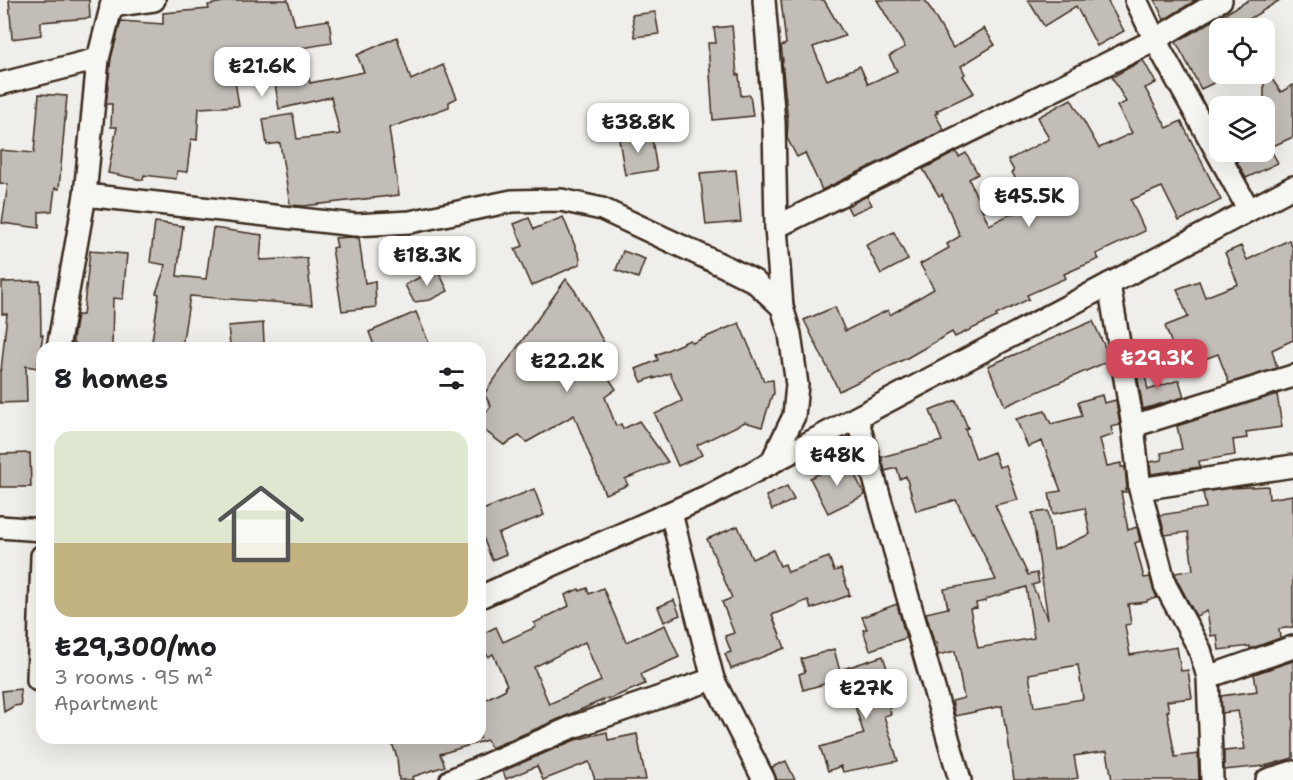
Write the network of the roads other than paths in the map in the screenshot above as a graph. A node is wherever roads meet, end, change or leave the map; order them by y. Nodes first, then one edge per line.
1 (154, 0) edge
2 (764, 0) edge
3 (1137, 0) edge
4 (1221, 0) edge
5 (112, 3) edge
6 (1155, 40) junction
7 (98, 59) junction
8 (0, 84) edge
9 (1293, 187) edge
10 (86, 195) junction
11 (1249, 210) junction
12 (776, 227) junction
13 (1109, 284) junction
14 (782, 307) junction
15 (59, 342) edge
16 (1293, 376) edge
17 (857, 418) junction
18 (1133, 426) junction
19 (771, 463) junction
20 (1293, 466) edge
21 (1140, 489) junction
22 (671, 513) junction
23 (0, 527) edge
24 (36, 530) edge
25 (486, 594) edge
26 (1293, 646) edge
27 (1208, 677) junction
28 (713, 679) junction
29 (1293, 772) edge
30 (451, 780) edge
31 (764, 780) edge
32 (960, 780) edge
33 (1212, 780) edge
34 (1267, 780) edge

1 - 5 street
2 - 12 street
3 - 6 street
4 - 6 street
5 - 7 street
6 - 11 street
6 - 12 street
7 - 8 street
7 - 10 street
9 - 11 street
10 - 14 street
10 - 15 street
11 - 13 street
12 - 14 street
13 - 17 street
13 - 18 street
14 - 19 street
16 - 18 street
17 - 19 street
17 - 32 street
18 - 21 street
19 - 22 street
20 - 21 street
21 - 27 street
22 - 25 street
22 - 28 street
23 - 24 street
26 - 27 street
27 - 33 street
28 - 30 street
28 - 31 street
29 - 34 street

